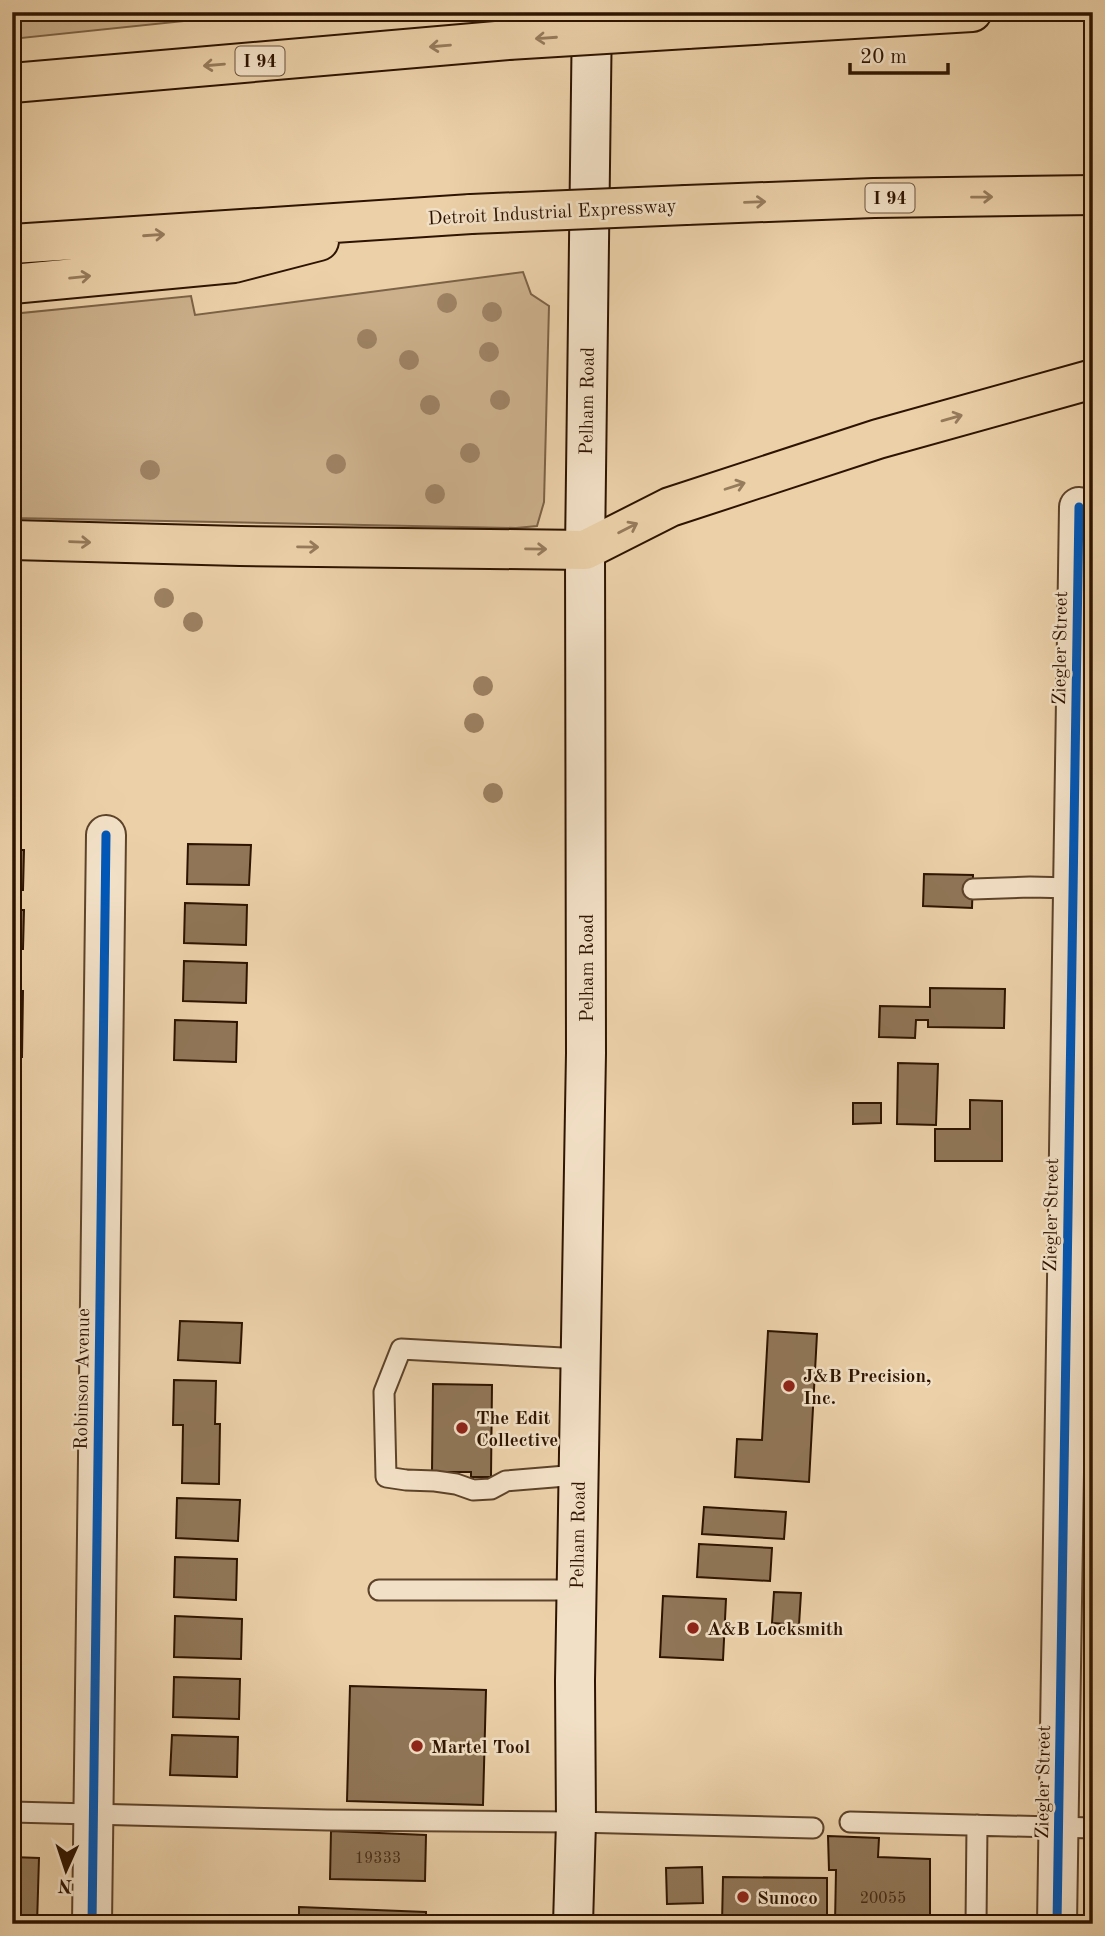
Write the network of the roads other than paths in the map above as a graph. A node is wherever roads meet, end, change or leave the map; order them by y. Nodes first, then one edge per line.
1 (592, 12) edge
2 (972, 12) edge
3 (12, 83) edge
4 (1093, 195) edge
5 (412, 218) junction
6 (12, 244) edge
7 (12, 284) edge
8 (1093, 379) edge
9 (1079, 507) dead end
10 (12, 540) edge
11 (585, 550) junction
12 (1083, 820) edge
13 (106, 835) dead end
14 (1073, 888) junction
15 (973, 889) dead end
16 (581, 1359) junction
17 (578, 1475) junction
18 (379, 1590) dead end
19 (576, 1590) junction
20 (12, 1812) edge
21 (93, 1814) junction
22 (576, 1822) junction
23 (850, 1822) dead end
24 (977, 1825) junction
25 (1076, 1827) edge
26 (813, 1828) dead end
27 (92, 1924) edge
28 (573, 1924) edge
29 (976, 1924) edge
30 (1057, 1924) edge

1 - 11 street, Pelham Road
2 -> 3 highway, I 94, bridge
5 -> 4 highway, Detroit Industrial Expressway / I 94, bridge
6 -> 5 highway, Detroit Industrial Expressway / I 94
7 -> 5 highway
11 -> 8 highway
9 - 12 street, Ziegler Street
10 -> 11 highway
11 - 16 street, Pelham Road
12 - 14 street, Ziegler Street
13 - 21 street, Robinson Avenue
14 - 15 lane
14 - 25 street, Ziegler Street
16 - 17 street, Pelham Road
16 - 17 lane
17 - 19 street, Pelham Road
18 - 19 lane
19 - 22 street, Pelham Road
20 - 21 lane
21 - 22 lane
21 - 27 street, Robinson Avenue
22 - 26 lane
22 - 28 street, Pelham Road
23 - 24 lane
24 - 25 lane
24 - 29 lane
25 - 30 street, Ziegler Street

